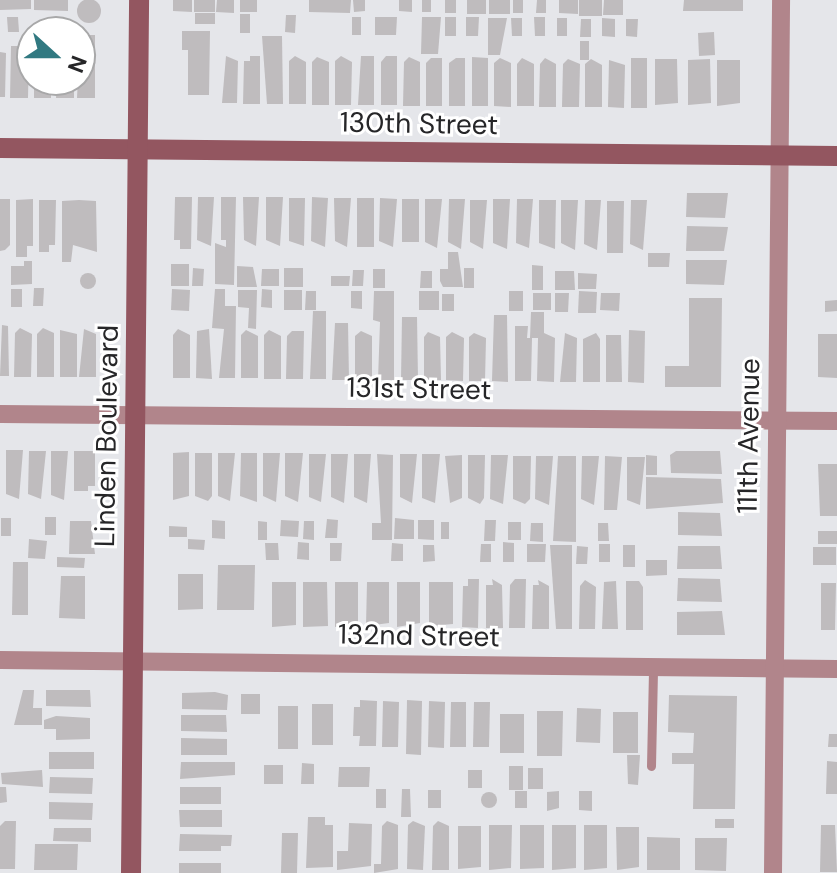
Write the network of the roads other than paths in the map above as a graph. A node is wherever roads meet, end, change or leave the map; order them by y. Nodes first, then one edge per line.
1 (139, 0) edge
2 (781, 0) edge
3 (0, 148) edge
4 (138, 149) junction
5 (780, 156) junction
6 (837, 156) edge
7 (0, 414) edge
8 (136, 415) junction
9 (778, 420) junction
10 (837, 421) edge
11 (0, 660) edge
12 (133, 661) junction
13 (653, 667) junction
14 (775, 668) junction
15 (837, 669) edge
16 (651, 766) dead end
17 (131, 873) edge
18 (773, 873) edge

1 - 4 main road, Linden Boulevard
2 - 5 street, 111th Avenue
3 - 4 main road, 130th Street
4 - 5 main road, 130th Street
4 - 8 main road, Linden Boulevard
5 - 6 main road, 130th Street
5 - 9 street, 111th Avenue
7 - 8 street, 131st Street
8 - 9 street, 131st Street
8 - 12 main road, Linden Boulevard
9 - 10 street, 131st Street
9 - 14 street, 111th Avenue
11 - 12 street, 132nd Street
12 - 13 street, 132nd Street
12 - 17 main road, Linden Boulevard
13 - 14 street, 132nd Street
13 - 16 lane
14 - 15 street, 132nd Street
14 - 18 street, 111th Avenue

